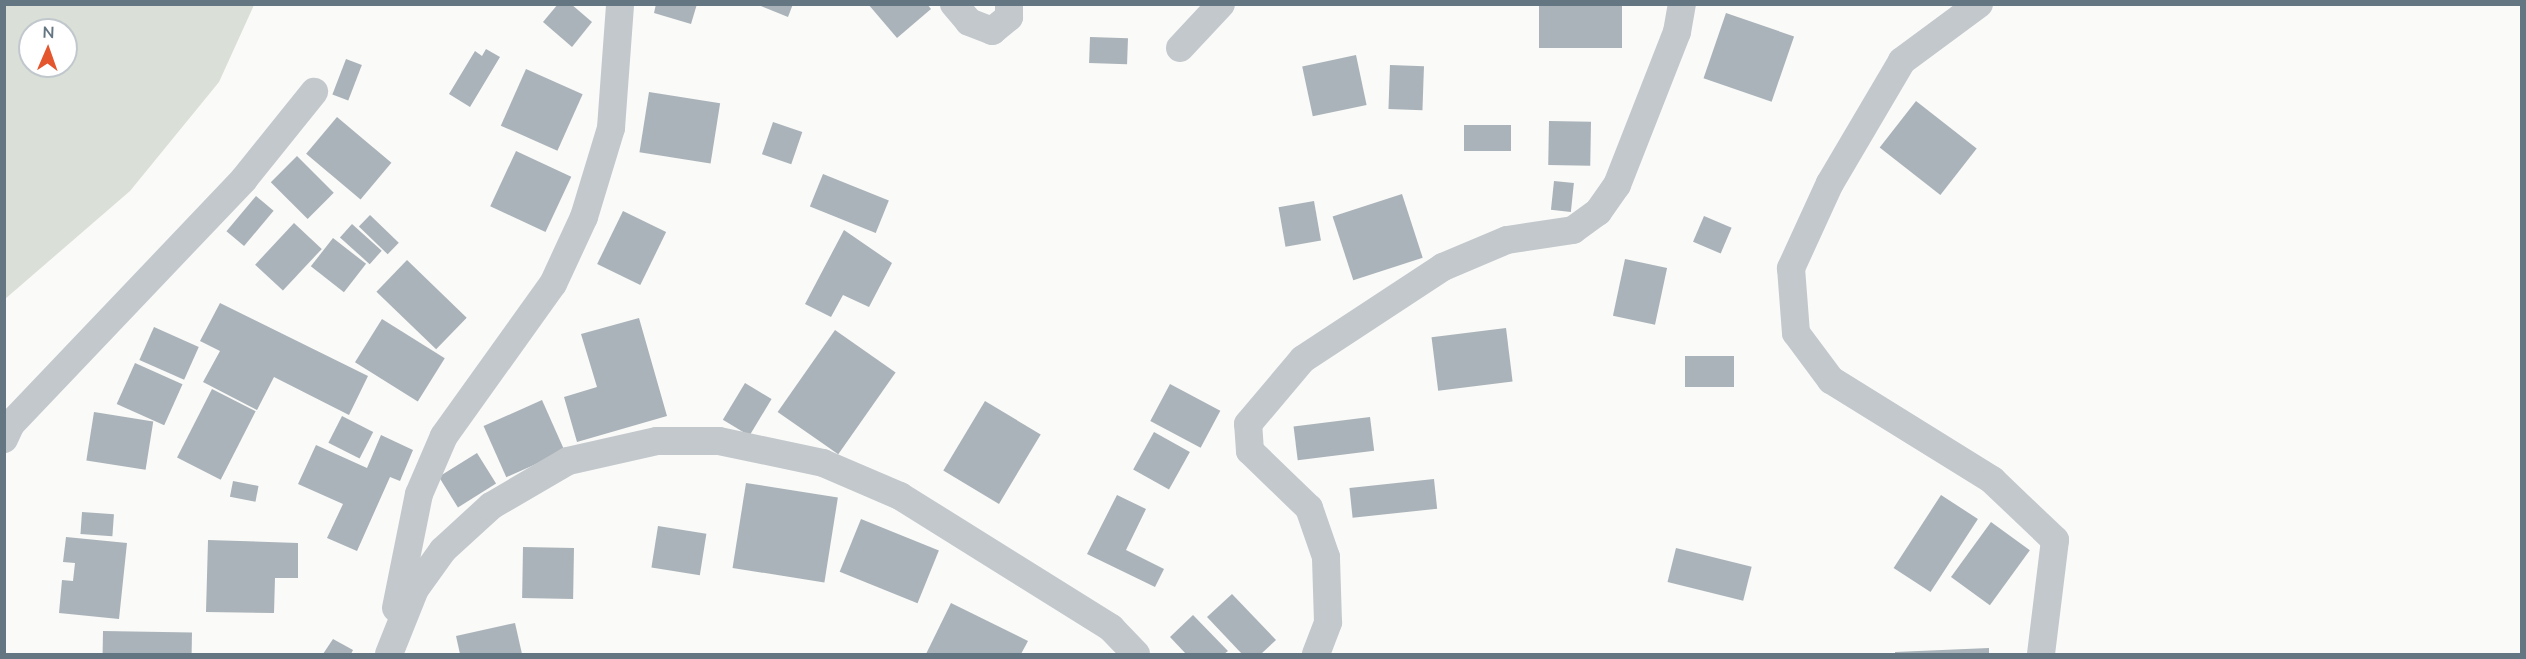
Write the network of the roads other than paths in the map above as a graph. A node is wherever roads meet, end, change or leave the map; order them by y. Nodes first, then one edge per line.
1 (620, 4) edge
2 (954, 4) edge
3 (1009, 4) edge
4 (1221, 4) edge
5 (1682, 4) edge
6 (1979, 4) edge
7 (1180, 48) dead end
8 (314, 92) dead end
9 (4, 439) edge
10 (388, 654) edge
11 (1136, 654) edge
12 (1316, 654) edge
13 (2041, 654) edge

1 - 10 street
2 - 3 street
4 - 7 street
5 - 12 street
6 - 13 street
8 - 9 street
10 - 11 street

